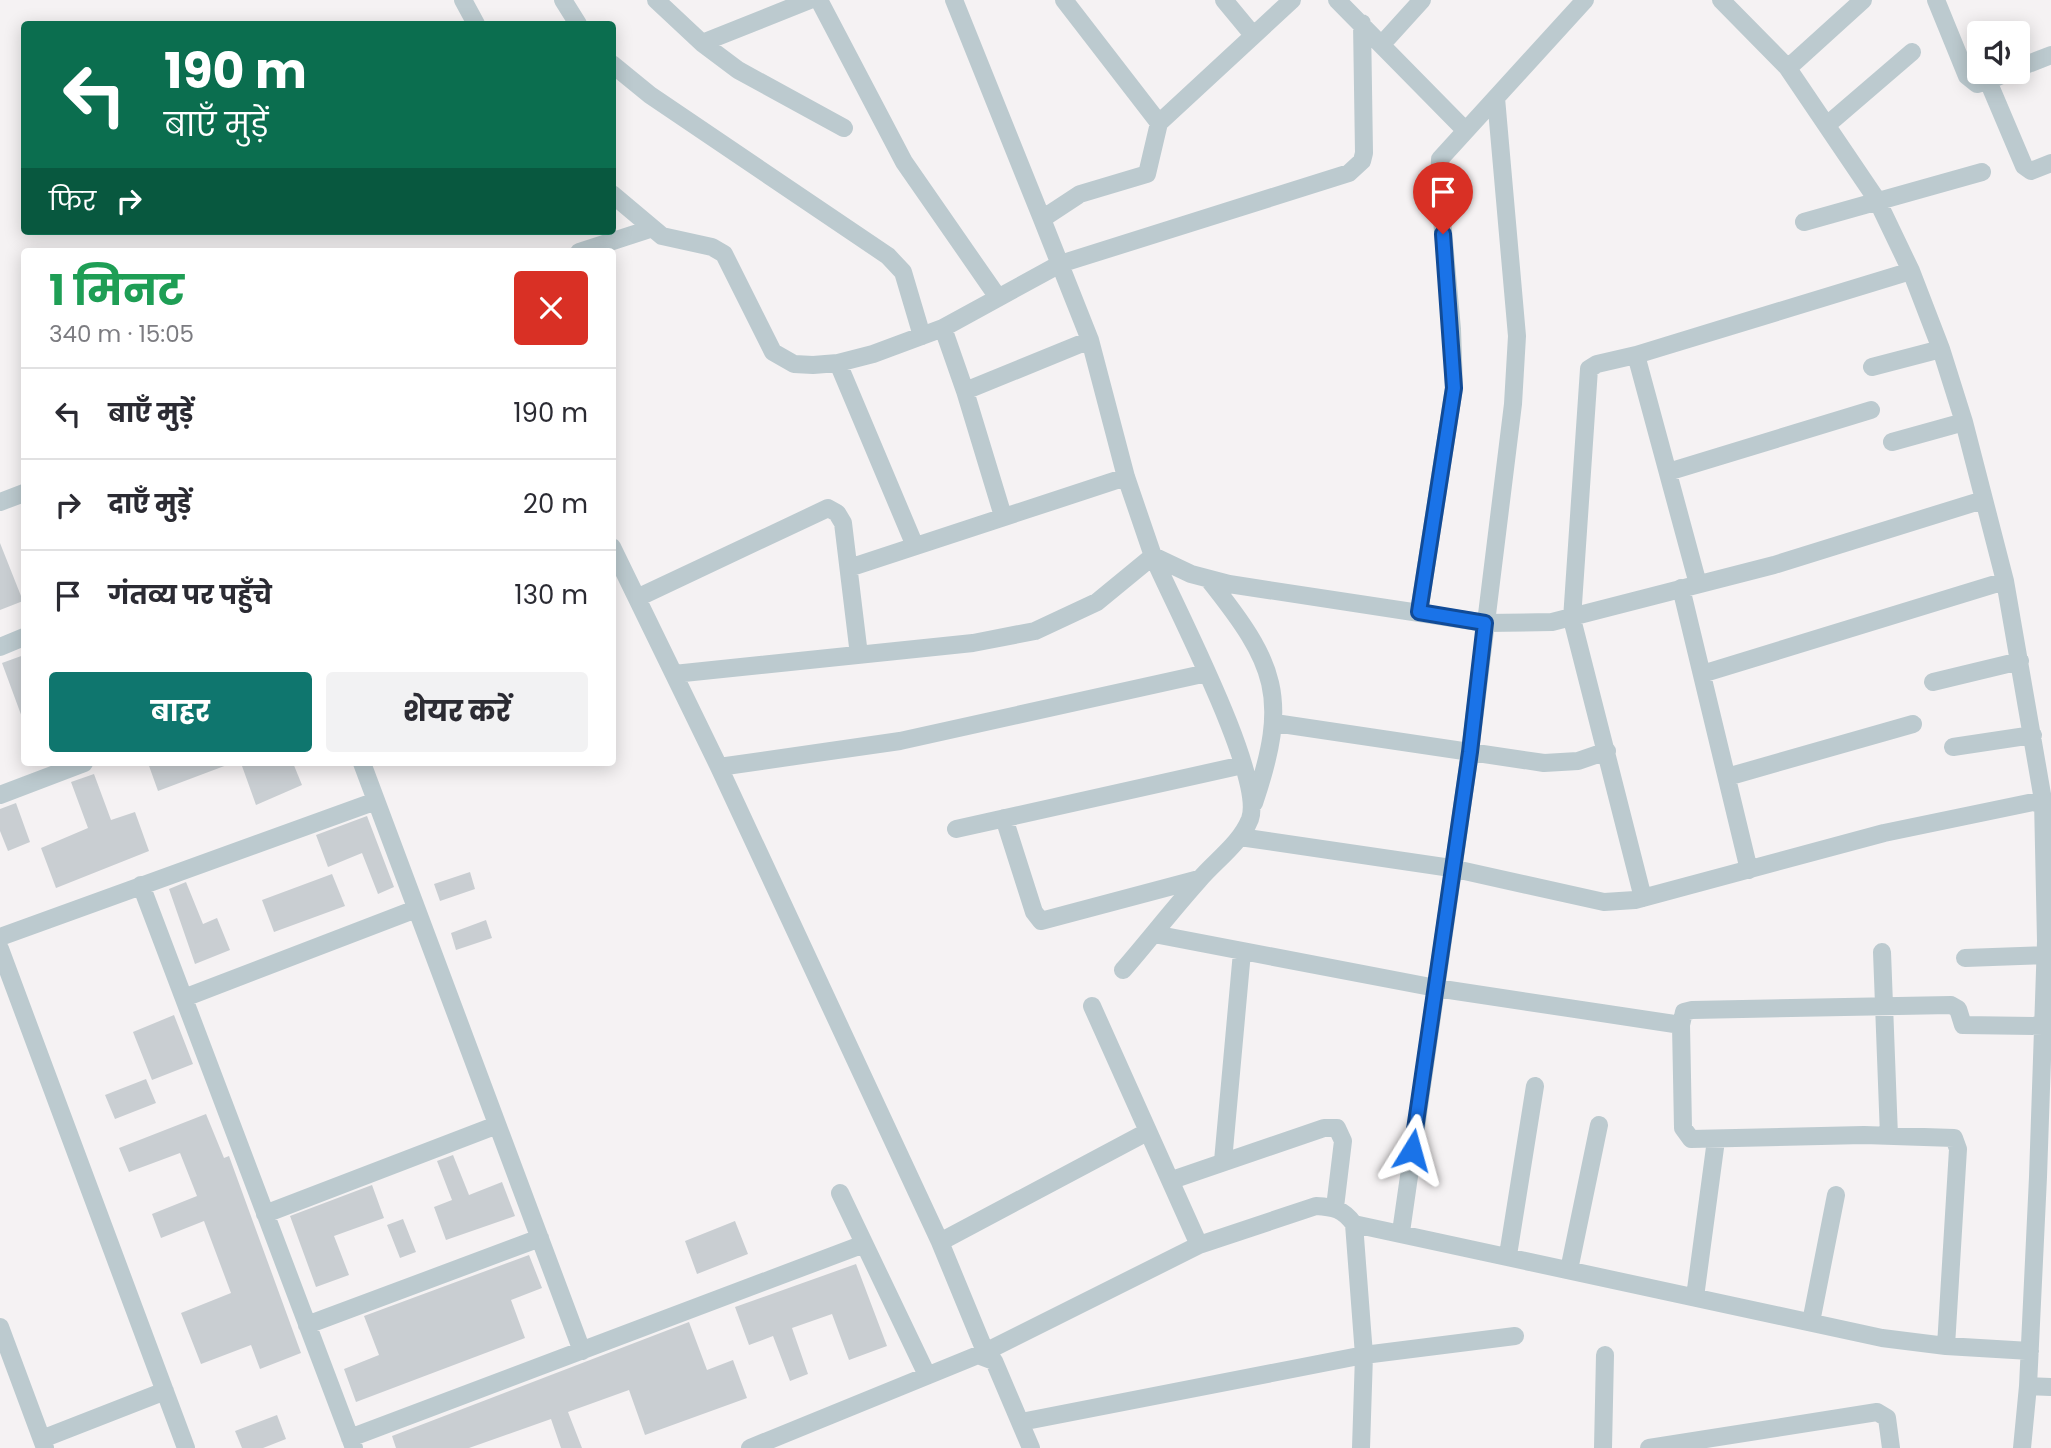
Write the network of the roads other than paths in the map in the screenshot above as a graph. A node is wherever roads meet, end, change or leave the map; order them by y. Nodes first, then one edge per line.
1 (463, 0) edge
2 (563, 0) edge
3 (656, 0) edge
4 (810, 0) edge
5 (819, 0) edge
6 (954, 0) edge
7 (1064, 0) edge
8 (1224, 0) edge
9 (1292, 0) edge
10 (1338, 0) edge
11 (1422, 0) edge
12 (1585, 0) edge
13 (1721, 0) edge
14 (1863, 0) edge
15 (1943, 2) edge
16 (474, 21) edge
17 (576, 21) edge
18 (1362, 23) junction
19 (1253, 35) junction
20 (702, 43) junction
21 (1383, 43) junction
22 (1912, 52) dead end
23 (2051, 55) edge
24 (2030, 63) edge
25 (616, 67) edge
26 (1788, 68) junction
27 (1967, 76) edge
28 (1989, 84) edge
29 (1496, 98) junction
30 (1159, 123) junction
31 (1826, 125) junction
32 (844, 128) dead end
33 (1465, 130) junction
34 (2051, 163) edge
35 (1982, 172) dead end
36 (616, 198) edge
37 (1877, 200) junction
38 (1042, 219) junction
39 (1804, 222) dead end
40 (650, 229) junction
41 (591, 248) edge
42 (1060, 264) junction
43 (1911, 271) junction
44 (997, 296) junction
45 (943, 328) junction
46 (922, 336) junction
47 (1090, 340) junction
48 (1941, 349) junction
49 (1636, 355) junction
50 (838, 363) junction
51 (1871, 367) dead end
52 (965, 391) junction
53 (1871, 410) dead end
54 (1964, 422) junction
55 (1892, 442) dead end
56 (1668, 472) junction
57 (1126, 477) junction
58 (21, 494) edge
59 (1983, 500) junction
60 (0, 502) edge
61 (1003, 516) junction
62 (915, 546) junction
63 (616, 555) edge
64 (1153, 556) junction
65 (849, 568) junction
66 (1209, 579) junction
67 (2005, 581) junction
68 (1690, 586) junction
69 (637, 598) junction
70 (1419, 612) junction
71 (1572, 619) junction
72 (1485, 623) junction
73 (21, 638) edge
74 (0, 647) edge
75 (859, 655) junction
76 (2020, 661) junction
77 (1208, 673) junction
78 (674, 674) junction
79 (1702, 674) junction
80 (1933, 682) dead end
81 (1275, 723) junction
82 (1913, 724) dead end
83 (2033, 735) junction
84 (1953, 747) dead end
85 (1606, 751) junction
86 (1470, 752) junction
87 (1243, 765) junction
88 (76, 766) edge
89 (363, 766) edge
90 (719, 767) junction
91 (1727, 777) junction
92 (0, 795) edge
93 (2043, 800) junction
94 (376, 802) junction
95 (1254, 805) junction
96 (1004, 818) junction
97 (956, 829) dead end
98 (1240, 837) junction
99 (1451, 868) junction
100 (1749, 870) junction
101 (1199, 879) junction
102 (141, 885) junction
103 (1643, 898) junction
104 (416, 909) junction
105 (1154, 934) junction
106 (0, 937) edge
107 (0, 949) edge
108 (1242, 952) junction
109 (1882, 952) dead end
110 (2045, 955) junction
111 (1965, 958) dead end
112 (1123, 970) dead end
113 (1436, 988) junction
114 (184, 998) junction
115 (1884, 1005) junction
116 (1092, 1006) dead end
117 (1681, 1026) junction
118 (2043, 1026) junction
119 (1535, 1086) dead end
120 (497, 1125) junction
121 (1600, 1125) dead end
122 (1147, 1132) junction
123 (1889, 1136) junction
124 (1716, 1140) junction
125 (1223, 1161) junction
126 (1172, 1180) junction
127 (840, 1193) dead end
128 (1836, 1195) dead end
129 (1335, 1207) junction
130 (265, 1214) junction
131 (1354, 1224) junction
132 (1401, 1232) junction
133 (540, 1238) junction
134 (940, 1242) junction
135 (864, 1244) junction
136 (1199, 1245) junction
137 (1508, 1255) junction
138 (1569, 1270) junction
139 (1695, 1297) junction
140 (1811, 1322) junction
141 (307, 1325) junction
142 (0, 1327) edge
143 (1514, 1336) dead end
144 (3, 1346) edge
145 (1946, 1346) junction
146 (582, 1350) junction
147 (2030, 1351) junction
148 (986, 1354) junction
149 (1364, 1355) junction
150 (1605, 1355) dead end
151 (927, 1375) junction
152 (2028, 1386) junction
153 (2051, 1387) edge
154 (165, 1391) junction
155 (1021, 1422) junction
156 (43, 1443) edge
157 (352, 1443) edge
158 (186, 1448) edge
159 (750, 1448) edge
160 (1031, 1448) edge
161 (1361, 1448) edge
162 (1604, 1448) edge
163 (1649, 1448) edge
164 (1891, 1448) edge
165 (2022, 1448) edge

1 - 16 street
2 - 17 street
3 - 20 street
4 - 20 street
5 - 44 street
6 - 38 street
7 - 30 street
8 - 19 street
9 - 19 street
10 - 18 street
11 - 21 street
12 - 29 street
13 - 26 street
14 - 26 street
15 - 27 street
18 - 21 street
18 - 42 street
19 - 30 street
20 - 32 street
21 - 33 street
22 - 31 street
23 - 24 street
25 - 46 street
26 - 31 street
28 - 34 street
29 - 33 street
29 - 72 street
30 - 38 street
31 - 37 street
33 - 70 street
35 - 37 street
36 - 40 street
37 - 39 street
37 - 43 street
38 - 42 street
40 - 41 street
40 - 50 street
42 - 44 street
42 - 47 street
43 - 48 street
43 - 49 street
44 - 45 street
45 - 46 street
45 - 52 street
46 - 50 street
47 - 52 street
47 - 57 street
48 - 51 street
48 - 54 street
49 - 56 street
49 - 71 street
50 - 62 street
52 - 61 street
53 - 56 street
54 - 55 street
54 - 59 street
56 - 68 street
57 - 61 street
57 - 64 street
58 - 60 street
59 - 67 street
59 - 68 street
61 - 62 street
62 - 65 street
63 - 69 street
64 - 66 street
64 - 75 street
64 - 77 street
65 - 69 street
65 - 75 street
66 - 70 street
66 - 81 street
67 - 76 street
67 - 79 street
68 - 71 street
68 - 79 street
69 - 78 street
70 - 72 street
71 - 72 street
71 - 85 street
72 - 86 street
73 - 74 street
75 - 78 street
76 - 80 street
76 - 83 street
77 - 87 street
77 - 90 street
78 - 90 street
79 - 91 street
81 - 86 street
81 - 95 street
82 - 91 street
83 - 84 street
83 - 93 street
85 - 86 street
85 - 103 street
86 - 99 street
87 - 95 street
87 - 96 street
88 - 92 street
89 - 94 street
90 - 134 street
91 - 100 street
93 - 100 street
93 - 110 street
94 - 102 street
94 - 104 street
95 - 98 street
96 - 97 street
96 - 101 street
98 - 99 street
98 - 101 street
99 - 103 street
99 - 113 street
100 - 103 street
101 - 105 street
102 - 106 street
102 - 114 street
104 - 114 street
104 - 120 street
105 - 108 street
105 - 112 street
107 - 154 street
108 - 113 street
108 - 125 street
109 - 115 street
110 - 111 street
110 - 118 street
113 - 117 street
113 - 132 street
114 - 130 street
115 - 117 street
115 - 118 street
115 - 123 street
116 - 122 street
117 - 124 street
118 - 147 street
119 - 137 street
120 - 130 street
120 - 133 street
121 - 138 street
122 - 126 street
122 - 134 street
123 - 124 street
123 - 145 street
124 - 139 street
125 - 126 street
125 - 129 street
126 - 136 street
127 - 135 street
128 - 140 street
129 - 131 street
129 - 136 street
130 - 141 street
131 - 132 street
131 - 149 street
132 - 137 street
133 - 141 street
133 - 146 street
134 - 148 street
135 - 146 street
135 - 151 street
136 - 148 street
137 - 138 street
138 - 139 street
139 - 140 street
140 - 145 street
141 - 157 street
142 - 144 street
143 - 149 street
144 - 156 street
145 - 147 street
146 - 157 street
147 - 152 street
148 - 151 street
148 - 155 street
149 - 155 street
149 - 161 street
150 - 162 street
151 - 159 street
152 - 153 street
152 - 165 street
154 - 156 street
154 - 158 street
155 - 160 street
163 - 164 street

